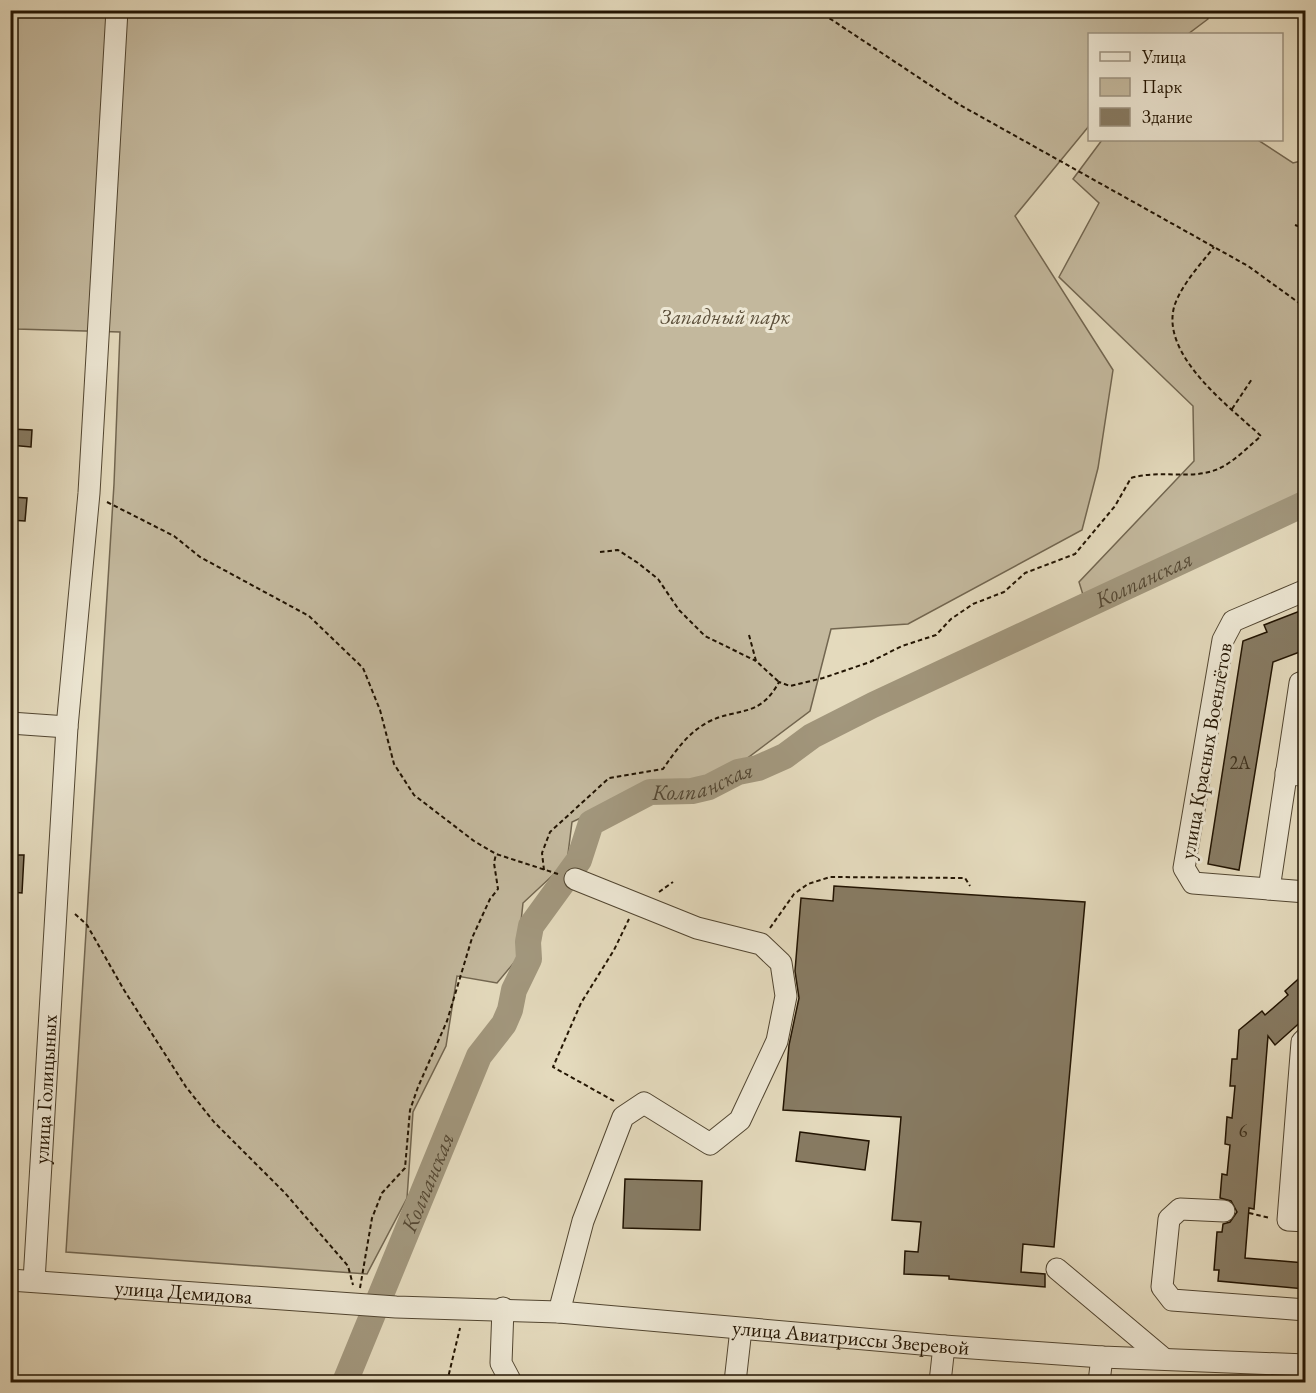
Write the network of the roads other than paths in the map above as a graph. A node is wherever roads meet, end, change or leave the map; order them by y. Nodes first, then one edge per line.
1 (117, 10) edge
2 (1305, 590) edge
3 (1305, 681) edge
4 (10, 723) edge
5 (68, 727) junction
6 (1296, 774) edge
7 (575, 879) dead end
8 (1269, 889) junction
9 (1305, 892) edge
10 (1305, 1038) edge
11 (1224, 1211) dead end
12 (1297, 1221) edge
13 (1057, 1269) dead end
14 (10, 1280) edge
15 (34, 1281) junction
16 (396, 1307) joint
17 (503, 1308) junction
18 (1305, 1310) edge
19 (559, 1312) junction
20 (741, 1329) junction
21 (944, 1346) junction
22 (1102, 1357) junction
23 (1162, 1358) junction
24 (1305, 1365) edge
25 (510, 1381) edge
26 (735, 1383) edge
27 (940, 1383) edge
28 (1099, 1383) edge

1 - 5 street, улица Голицыных
2 - 8 street, улица Красных Военлётов
3 - 6 street
4 - 5 street
5 - 15 street, улица Голицыных
6 - 8 street
7 - 19 street
8 - 9 street, улица Красных Военлётов
10 - 12 street
11 - 18 street
13 - 23 street
14 - 15 street, улица Демидова
15 - 16 street, улица Демидова
16 - 17 street, улица Авиатриссы Зверевой
17 - 19 street, улица Авиатриссы Зверевой
17 - 25 street
19 - 20 street, улица Авиатриссы Зверевой
20 - 21 street, улица Авиатриссы Зверевой
20 - 26 street
21 - 22 street, улица Авиатриссы Зверевой
21 - 27 street
22 - 23 street, улица Авиатриссы Зверевой
22 - 28 street
23 - 24 street, улица Авиатриссы Зверевой

